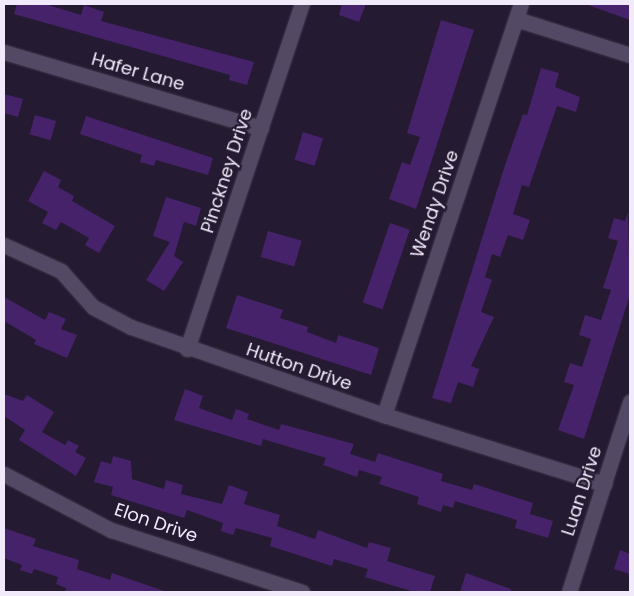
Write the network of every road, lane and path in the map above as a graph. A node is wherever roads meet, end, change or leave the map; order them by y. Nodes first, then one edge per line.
1 (302, 4) edge
2 (521, 4) edge
3 (516, 19) junction
4 (4, 52) edge
5 (630, 55) edge
6 (261, 128) junction
7 (4, 245) edge
8 (188, 349) junction
9 (630, 402) edge
10 (384, 415) junction
11 (4, 474) edge
12 (604, 484) junction
13 (302, 592) edge
14 (569, 592) edge

1 - 6 street, Pinckney Drive
2 - 3 street, Wendy Drive
3 - 5 street
3 - 10 street, Wendy Drive
4 - 6 street, Hafer Lane
6 - 8 street, Pinckney Drive
7 - 8 street, Hutton Drive
8 - 10 street, Hutton Drive
9 - 12 street, Luan Drive
10 - 12 street, Hutton Drive
11 - 13 street, Elon Drive
12 - 14 street, Luan Drive

